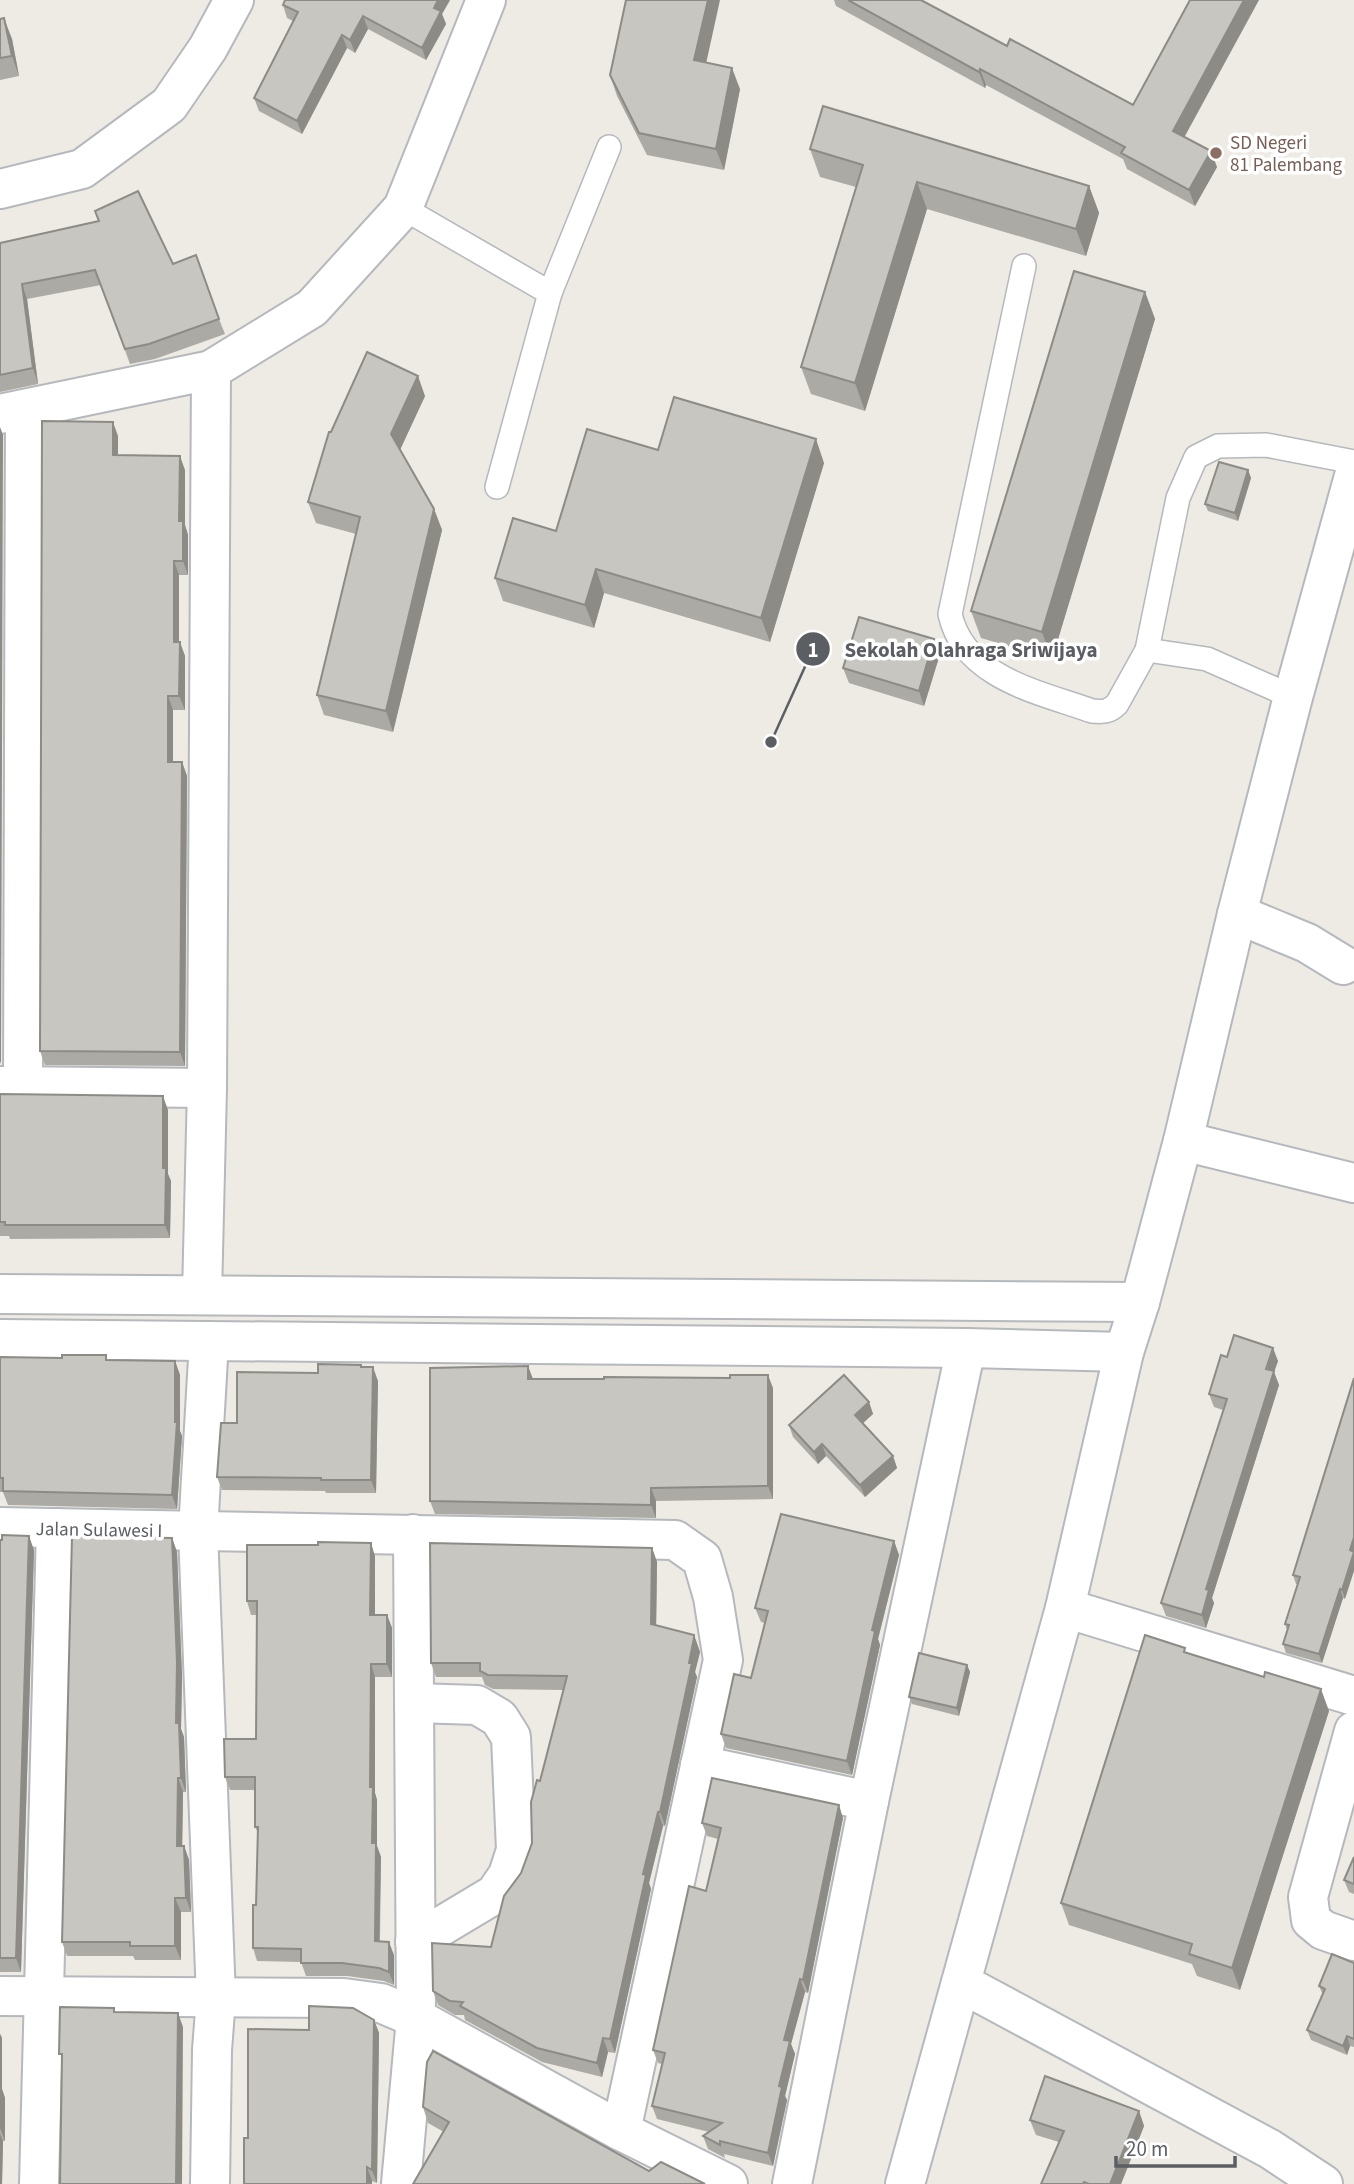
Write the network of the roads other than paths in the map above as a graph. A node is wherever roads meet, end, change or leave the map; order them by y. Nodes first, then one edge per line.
1 (234, 0) edge
2 (486, 0) edge
3 (609, 148) dead end
4 (0, 188) edge
5 (403, 208) junction
6 (1024, 266) dead end
7 (550, 293) junction
8 (211, 370) junction
9 (13, 411) edge
10 (1354, 462) edge
11 (1354, 477) edge
12 (497, 487) dead end
13 (1344, 555) edge
14 (1147, 650) junction
15 (1293, 697) junction
16 (1237, 914) junction
17 (1343, 965) dead end
18 (11, 1086) edge
19 (207, 1088) junction
20 (1184, 1140) junction
21 (1354, 1183) edge
22 (0, 1294) edge
23 (202, 1295) junction
24 (1140, 1302) junction
25 (0, 1339) edge
26 (209, 1341) junction
27 (966, 1348) junction
28 (1124, 1352) junction
29 (0, 1527) edge
30 (56, 1528) junction
31 (198, 1531) junction
32 (413, 1534) junction
33 (1065, 1608) junction
34 (1354, 1696) edge
35 (415, 1703) junction
36 (1354, 1731) edge
37 (700, 1765) junction
38 (869, 1801) junction
39 (1354, 1941) edge
40 (415, 1942) junction
41 (961, 1983) junction
42 (0, 1996) edge
43 (45, 1996) junction
44 (216, 1998) junction
45 (416, 2018) junction
46 (621, 2131) junction
47 (39, 2184) edge
48 (210, 2184) edge
49 (401, 2184) edge
50 (728, 2184) edge
51 (792, 2184) edge
52 (905, 2184) edge
53 (1323, 2184) edge

1 - 4 street
2 - 5 street
3 - 7 lane
5 - 7 lane
5 - 8 street
6 - 14 lane
7 - 12 lane
8 - 9 street
8 - 19 street
9 - 18 street
10 - 14 lane
11 - 13 street
13 - 15 street
14 - 15 lane
15 - 16 street
16 - 17 street
16 - 20 street
18 - 19 street
19 - 23 street
20 - 21 street
20 - 24 street
22 - 23 street
23 - 24 street
24 - 28 street
25 - 26 street
26 - 27 street
26 - 31 street
27 - 28 street
27 - 38 street
28 - 33 street
29 - 30 street, Jalan Sulawesi I
30 - 31 street, Jalan Sulawesi I
30 - 43 street
31 - 32 street, Jalan Sulawesi I
31 - 44 street
32 - 35 street
32 - 37 street, Jalan Sulawesi I
33 - 34 street
33 - 41 street
35 - 40 street
35 - 40 street
36 - 39 street
37 - 38 street
37 - 46 street, Jalan Sulawesi I
38 - 51 street
40 - 45 street
41 - 52 street
41 - 53 street
42 - 43 street
43 - 44 street
43 - 47 street
44 - 45 street
44 - 48 street
45 - 46 street
45 - 49 street
46 - 50 street

